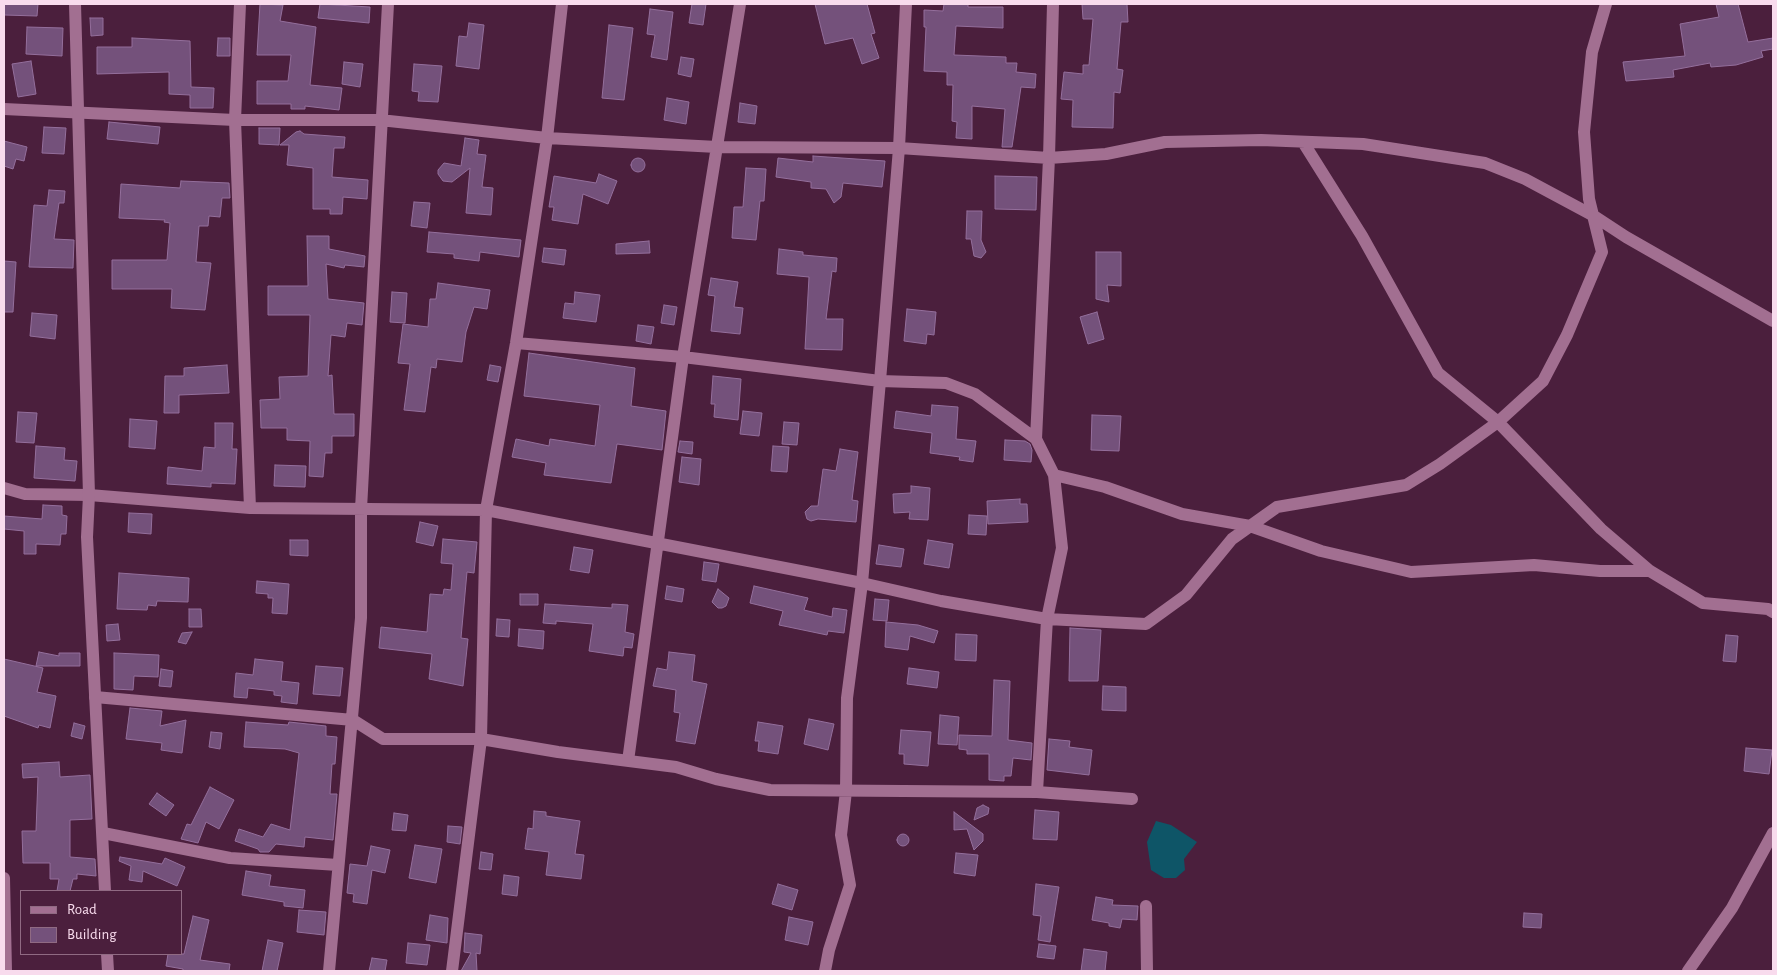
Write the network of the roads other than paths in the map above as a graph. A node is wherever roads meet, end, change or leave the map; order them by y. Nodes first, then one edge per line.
1 (75, 4) edge
2 (240, 4) edge
3 (388, 4) edge
4 (562, 4) edge
5 (740, 4) edge
6 (906, 4) edge
7 (1053, 4) edge
8 (1606, 4) edge
9 (4, 109) edge
10 (78, 114) junction
11 (235, 120) junction
12 (380, 120) junction
13 (547, 138) junction
14 (1303, 142) junction
15 (717, 147) junction
16 (899, 148) junction
17 (1049, 158) junction
18 (1594, 216) junction
19 (1773, 321) edge
20 (516, 343) junction
21 (683, 357) junction
22 (880, 381) junction
23 (1498, 422) junction
24 (1036, 439) junction
25 (1054, 475) junction
26 (4, 488) edge
27 (89, 495) junction
28 (250, 508) junction
29 (361, 509) junction
30 (486, 510) junction
31 (1250, 526) junction
32 (658, 544) junction
33 (1650, 571) junction
34 (862, 583) junction
35 (1773, 612) edge
36 (1047, 619) junction
37 (95, 697) junction
38 (353, 720) junction
39 (481, 739) junction
40 (628, 761) junction
41 (846, 791) junction
42 (1037, 792) junction
43 (1132, 799) dead end
44 (103, 833) junction
45 (1773, 833) edge
46 (338, 865) junction
47 (4, 878) edge
48 (105, 890) edge
49 (1146, 906) dead end
50 (107, 955) edge
51 (6, 971) edge
52 (108, 971) edge
53 (329, 971) edge
54 (452, 971) edge
55 (824, 971) edge
56 (1147, 971) edge
57 (1688, 971) edge

1 - 10 street
2 - 11 street
3 - 12 street
4 - 13 street
5 - 15 street
6 - 16 street
7 - 17 street
8 - 18 street
9 - 10 street
10 - 11 street
10 - 27 street
11 - 12 street
11 - 28 street
12 - 13 street
12 - 29 street
13 - 15 street
13 - 20 street
14 - 17 street
14 - 18 street
14 - 23 street
15 - 16 street
15 - 21 street
16 - 17 street
16 - 22 street
17 - 24 street
18 - 19 street
18 - 23 street
20 - 21 street
20 - 30 street
21 - 22 street
21 - 32 street
22 - 24 street
22 - 34 street
23 - 31 street
23 - 33 street
24 - 25 street
25 - 31 street
25 - 36 street
26 - 27 street
27 - 28 street
27 - 37 street
28 - 29 street
29 - 30 street
29 - 38 street
30 - 32 street
30 - 39 street
31 - 33 street
31 - 36 street
32 - 34 street
32 - 40 street
33 - 35 street
34 - 36 street
34 - 41 street
36 - 42 street
37 - 38 street
37 - 44 street
38 - 39 street
38 - 46 street
39 - 40 street
39 - 54 street
40 - 41 street
41 - 42 street
41 - 55 street
42 - 43 street
44 - 46 street
44 - 48 street
45 - 57 street
46 - 53 street
47 - 51 street
49 - 56 street
50 - 52 street

